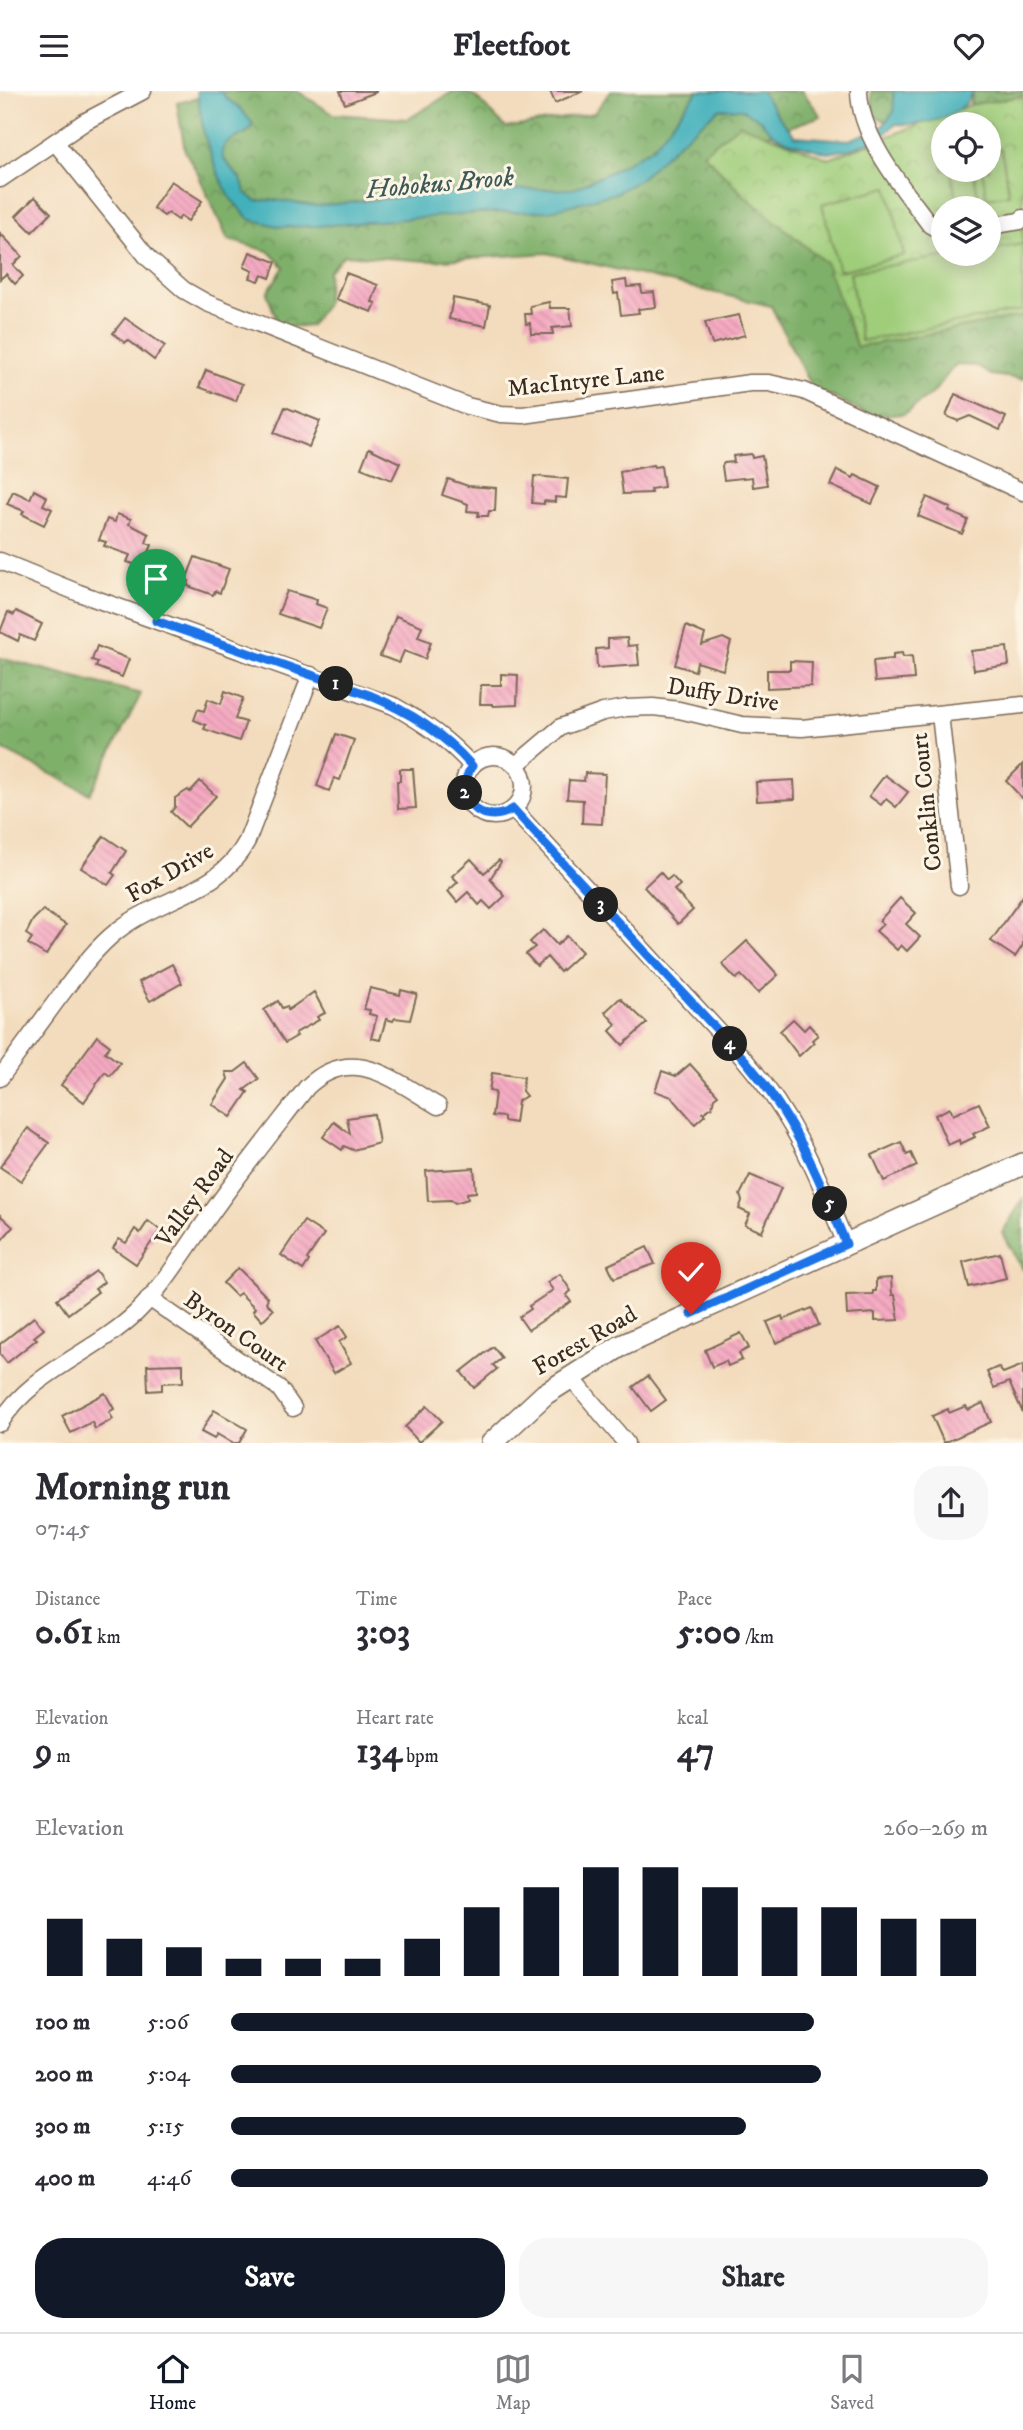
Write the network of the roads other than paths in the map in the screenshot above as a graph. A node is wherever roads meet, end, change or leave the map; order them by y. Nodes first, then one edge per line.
1 (143, 91) edge
2 (859, 91) edge
3 (55, 142) junction
4 (0, 179) edge
5 (1023, 218) edge
6 (1001, 224) edge
7 (931, 226) edge
8 (1023, 492) edge
9 (0, 561) edge
10 (311, 675) junction
11 (1023, 705) edge
12 (940, 714) junction
13 (516, 765) junction
14 (472, 766) junction
15 (513, 809) junction
16 (959, 886) dead end
17 (0, 1078) edge
18 (438, 1106) dead end
19 (1023, 1164) edge
20 (846, 1244) junction
21 (149, 1299) junction
22 (570, 1376) junction
23 (293, 1408) dead end
24 (0, 1423) edge
25 (492, 1443) edge
26 (626, 1443) edge

1 - 3 street
2 - 7 street
3 - 4 street
3 - 8 street, MacIntyre Lane
5 - 6 street
9 - 10 street
10 - 14 street
10 - 17 street, Fox Drive
11 - 12 street, Duffy Drive
12 - 13 street, Duffy Drive
12 - 16 street, Conklin Court
13 - 14 street
13 - 15 street
14 - 15 street
15 - 20 street
18 - 21 street, Valley Road
19 - 20 main road, Forest Road
20 - 22 main road, Forest Road
21 - 23 street, Byron Court
21 - 24 street, Valley Road
22 - 25 main road, Forest Road
22 - 26 street

